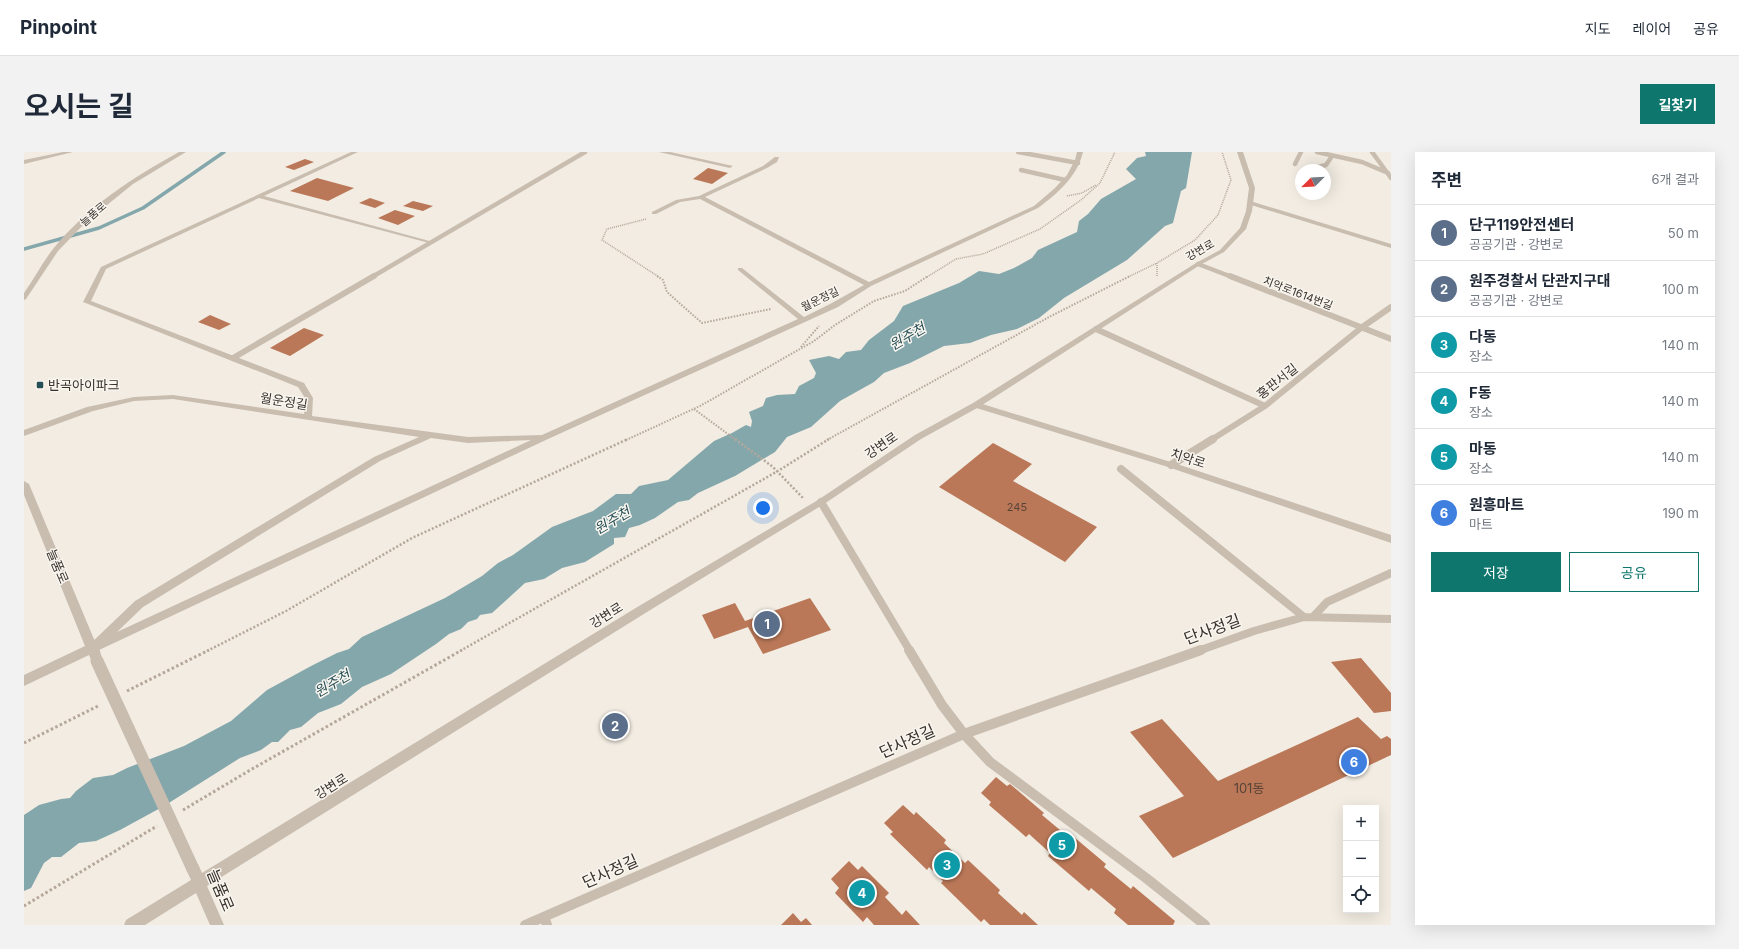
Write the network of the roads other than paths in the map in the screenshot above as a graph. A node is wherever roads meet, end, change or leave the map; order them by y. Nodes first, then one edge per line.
1 (70, 152) edge
2 (183, 152) edge
3 (355, 152) edge
4 (585, 152) edge
5 (662, 152) edge
6 (1018, 152) edge
7 (1080, 152) edge
8 (1240, 152) edge
9 (1301, 152) edge
10 (1317, 152) edge
11 (1372, 152) edge
12 (1332, 156) junction
13 (777, 158) dead end
14 (24, 162) edge
15 (1078, 163) junction
16 (1380, 163) junction
17 (1295, 164) dead end
18 (1327, 164) edge
19 (1391, 165) edge
20 (730, 166) dead end
21 (1021, 170) dead end
22 (1388, 173) junction
23 (1391, 178) edge
24 (1065, 180) junction
25 (258, 196) junction
26 (701, 198) junction
27 (1250, 203) junction
28 (654, 213) dead end
29 (431, 243) junction
30 (1391, 246) edge
31 (1198, 264) junction
32 (740, 269) dead end
33 (869, 285) junction
34 (24, 298) edge
35 (1391, 306) edge
36 (802, 319) junction
37 (1361, 328) junction
38 (1096, 329) junction
39 (1391, 339) edge
40 (233, 358) junction
41 (976, 405) junction
42 (1265, 406) junction
43 (308, 418) junction
44 (24, 433) edge
45 (430, 436) junction
46 (545, 437) junction
47 (1171, 466) junction
48 (1121, 469) dead end
49 (24, 484) edge
50 (816, 505) junction
51 (1391, 539) edge
52 (1391, 573) edge
53 (1309, 617) junction
54 (1391, 619) edge
55 (93, 648) junction
56 (24, 681) edge
57 (964, 734) junction
58 (199, 885) junction
59 (546, 921) edge
60 (131, 925) edge
61 (217, 925) edge
62 (525, 925) edge
63 (1206, 925) edge

1 - 14 street
2 - 34 street, 늘품로
3 - 25 street
4 - 29 lane
5 - 20 street
6 - 15 lane
7 - 15 street, 월운정길
8 - 27 street, 강변로
9 - 17 lane
10 - 12 lane
11 - 16 lane
12 - 18 lane
12 - 22 lane
13 - 26 street
15 - 24 street, 월운정길
16 - 19 lane
16 - 22 lane
21 - 24 lane
22 - 23 lane
24 - 33 street, 월운정길
25 - 29 street
25 - 40 street
26 - 28 street
26 - 33 street
27 - 30 street
27 - 31 street, 강변로
29 - 40 lane
31 - 37 lane, 치악로1614번길
31 - 38 street, 강변로
32 - 36 street
33 - 36 street, 월운정길
35 - 37 lane, 홍판서길
36 - 46 street, 월운정길
37 - 39 lane, 치악로1614번길
37 - 42 lane, 홍판서길
38 - 41 street, 강변로
38 - 42 lane
40 - 43 street
41 - 47 street, 치악로
41 - 50 street, 강변로
42 - 47 lane, 홍판서길
43 - 44 street, 월운정길
43 - 45 street, 월운정길
45 - 46 street, 월운정길
45 - 55 street
46 - 55 street, 월운정길
47 - 51 street, 치악로
48 - 53 lane
49 - 55 street, 늘품로
50 - 57 lane
50 - 58 street, 강변로
52 - 53 lane
53 - 54 lane, 단사정길
53 - 57 lane, 단사정길
55 - 56 street
55 - 58 street, 늘품로, bridge
57 - 59 lane, 단사정길
57 - 63 lane
58 - 60 street, 강변로
58 - 61 street, 늘품로
59 - 62 lane, 단사정길

